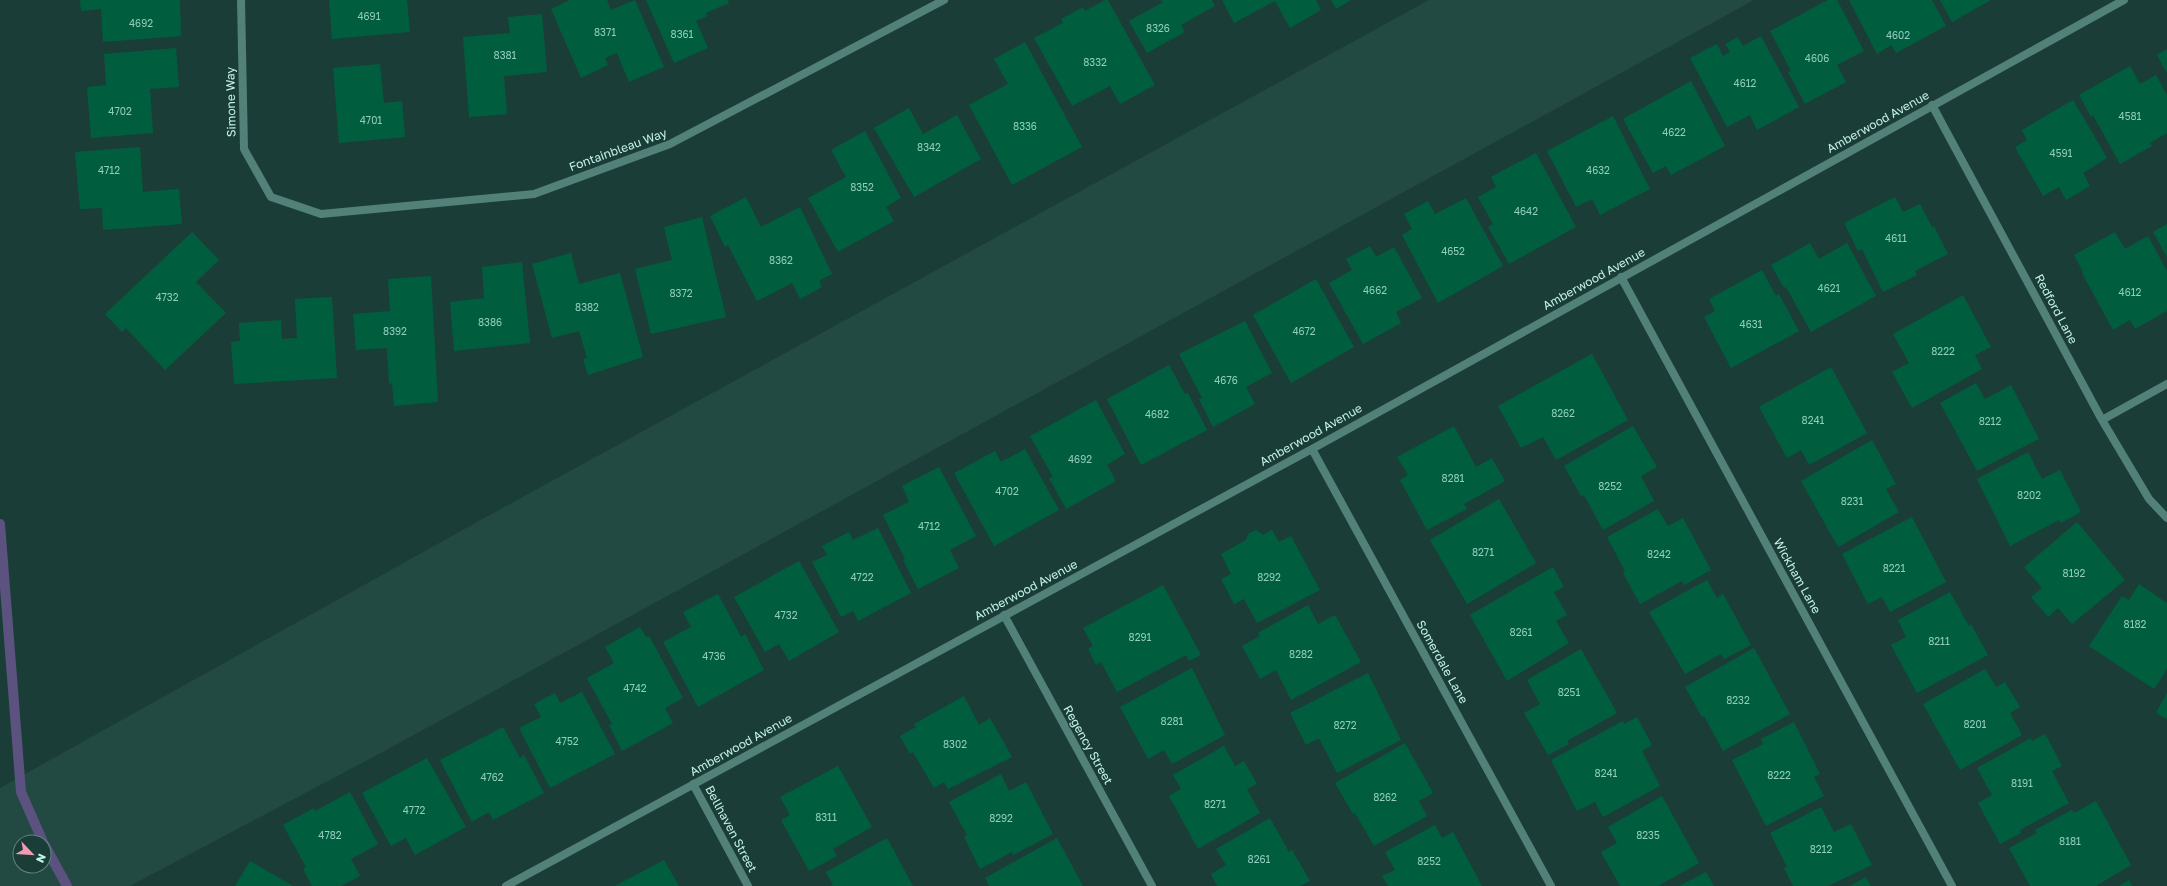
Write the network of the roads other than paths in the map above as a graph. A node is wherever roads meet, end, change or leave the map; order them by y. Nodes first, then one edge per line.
1 (241, 0) edge
2 (944, 0) edge
3 (2124, 0) edge
4 (1932, 105) junction
5 (270, 197) joint
6 (1621, 277) junction
7 (2167, 384) edge
8 (2102, 420) junction
9 (1312, 449) junction
10 (2167, 518) edge
11 (1004, 615) junction
12 (693, 784) junction
13 (506, 886) edge
14 (748, 886) edge
15 (1152, 886) edge
16 (1551, 886) edge
17 (1952, 886) edge

1 - 5 street, Simone Way
2 - 5 street, Fontainbleau Way
3 - 4 street, Amberwood Avenue
4 - 6 street, Amberwood Avenue
4 - 8 street, Redford Lane
6 - 9 street, Amberwood Avenue
6 - 17 street, Wickham Lane
7 - 8 street
8 - 10 street, Redford Lane
9 - 11 street, Amberwood Avenue
9 - 16 street, Somerdale Lane
11 - 12 street, Amberwood Avenue
11 - 15 street, Regency Street
12 - 13 street, Amberwood Avenue
12 - 14 street, Bellhaven Street

